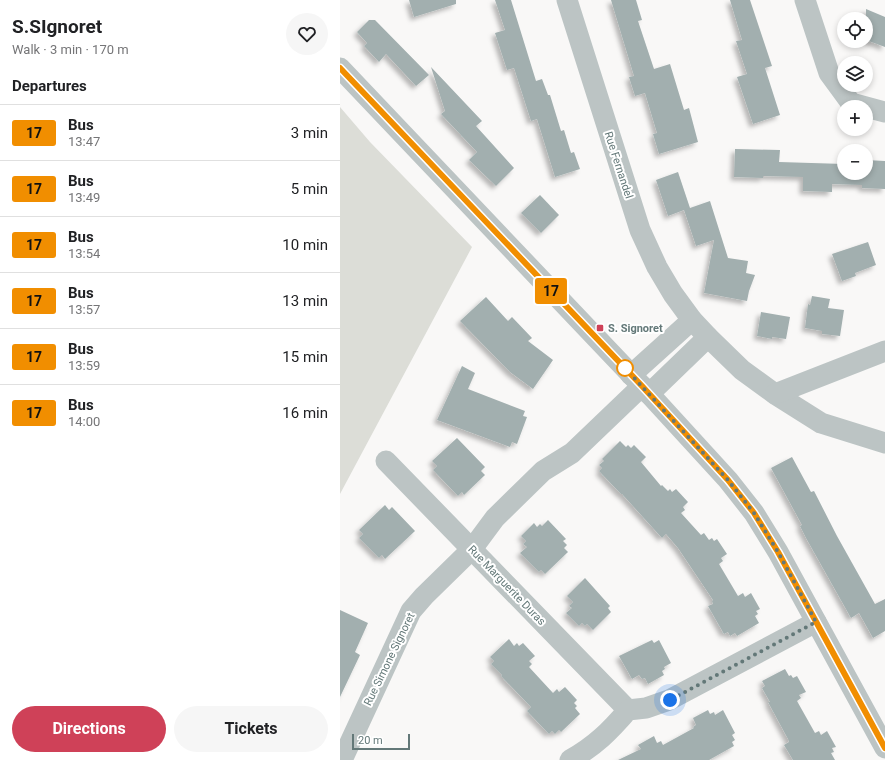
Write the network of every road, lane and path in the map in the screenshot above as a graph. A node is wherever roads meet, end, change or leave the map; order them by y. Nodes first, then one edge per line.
1 (567, 0) edge
2 (805, 0) edge
3 (340, 68) edge
4 (885, 112) edge
5 (692, 320) junction
6 (708, 337) junction
7 (885, 351) edge
8 (641, 385) junction
9 (775, 394) junction
10 (885, 443) edge
11 (386, 461) dead end
12 (472, 549) junction
13 (816, 622) junction
14 (628, 710) junction
15 (885, 748) edge
16 (342, 760) edge
17 (570, 760) edge

1 - 5 street, Rue Fernandel
2 - 4 street
3 - 8 street
5 - 6 street, Rue Fernandel
5 - 8 street
6 - 8 street
6 - 9 street, Rue Fernandel
7 - 9 street
8 - 12 street, Rue Simone Signoret
8 - 13 street
9 - 10 street, Rue Fernandel
11 - 12 street, Rue Marguerite Duras
12 - 14 street, Rue Marguerite Duras
12 - 16 street, Rue Simone Signoret
13 - 14 street
13 - 15 street
14 - 17 street

